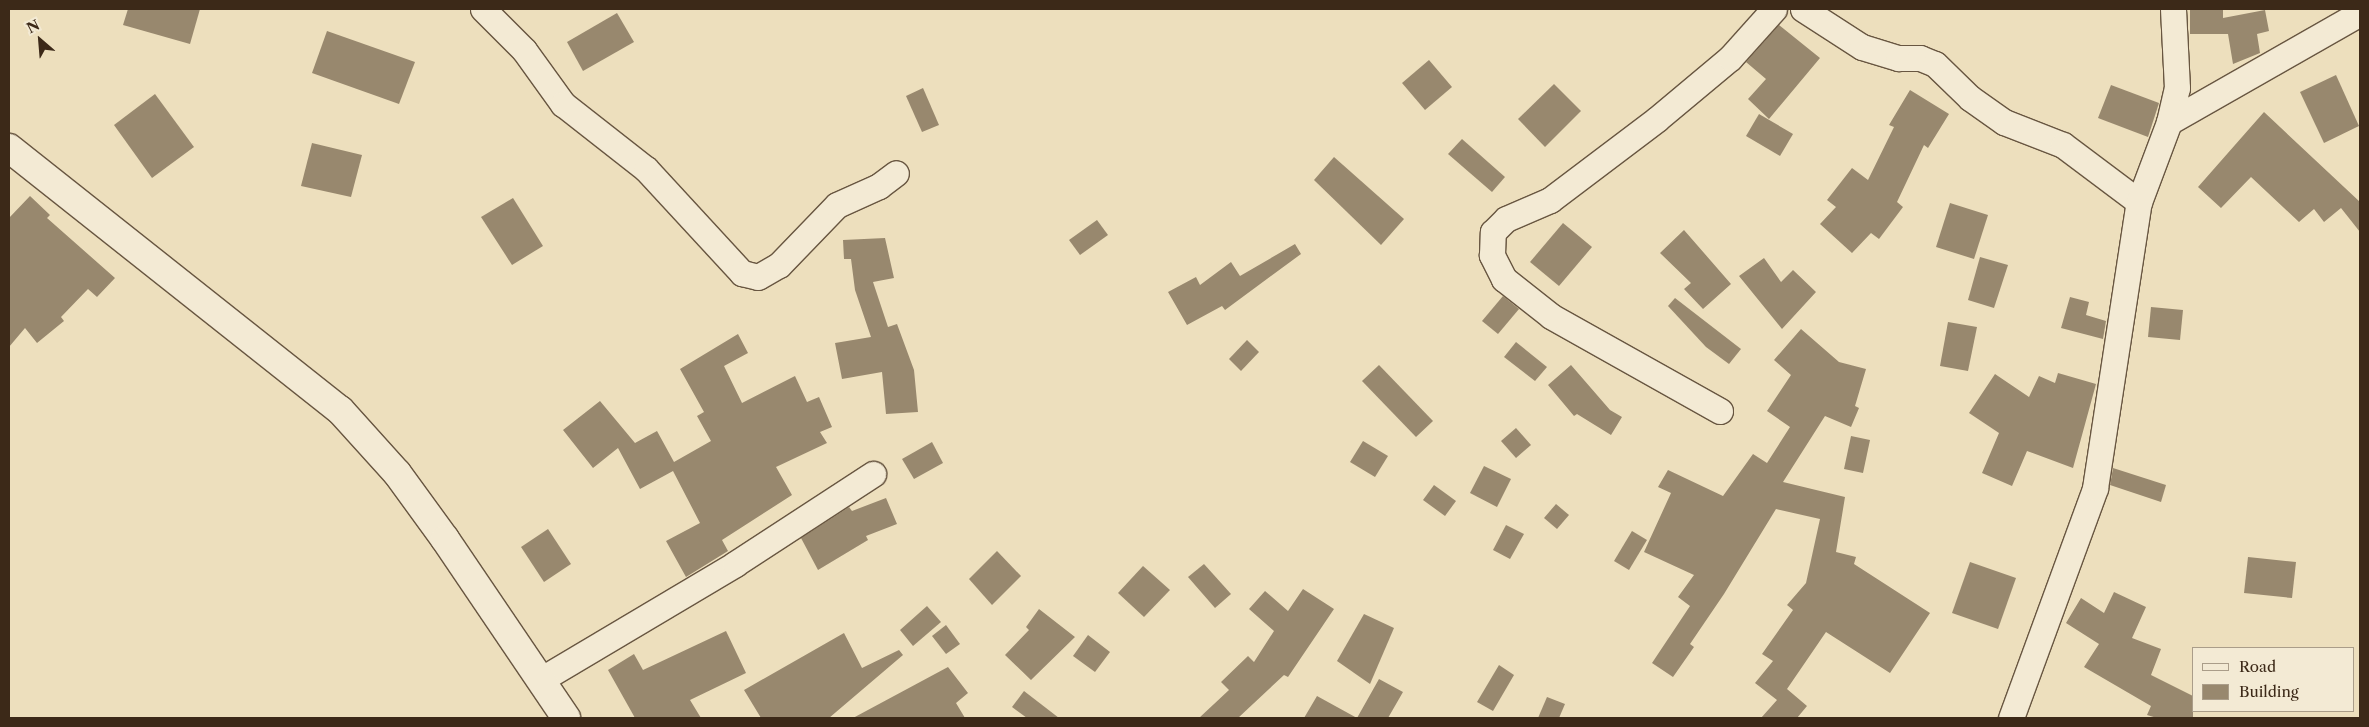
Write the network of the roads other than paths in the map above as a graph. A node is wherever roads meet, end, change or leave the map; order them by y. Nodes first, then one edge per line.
1 (483, 9) edge
2 (1774, 9) edge
3 (1803, 9) edge
4 (2173, 9) edge
5 (2360, 13) edge
6 (2169, 122) junction
7 (9, 148) edge
8 (896, 173) dead end
9 (2139, 202) junction
10 (1720, 410) dead end
11 (873, 474) dead end
12 (540, 680) junction
13 (566, 718) edge
14 (2011, 718) edge

1 - 8 street
2 - 10 street
3 - 9 street
4 - 6 street
5 - 6 street
6 - 9 street
7 - 12 street
9 - 14 street
11 - 12 street
12 - 13 street

